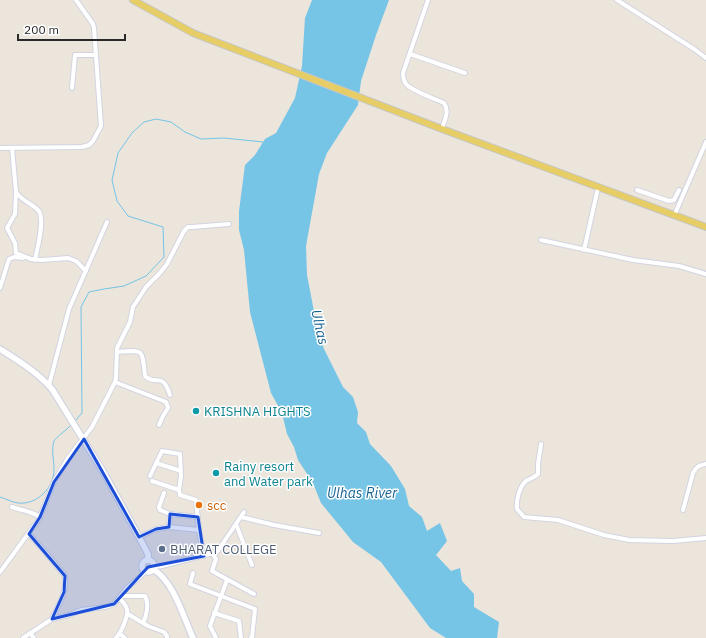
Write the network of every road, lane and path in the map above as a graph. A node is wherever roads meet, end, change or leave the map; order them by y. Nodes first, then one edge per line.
1 (76, 0) edge
2 (133, 0) edge
3 (428, 0) edge
4 (617, 0) edge
5 (410, 54) junction
6 (95, 55) junction
7 (706, 58) edge
8 (465, 73) dead end
9 (72, 88) dead end
10 (442, 129) junction
11 (706, 142) edge
12 (0, 148) edge
13 (12, 148) junction
14 (598, 188) junction
15 (637, 190) dead end
16 (679, 190) dead end
17 (16, 192) junction
18 (674, 216) junction
19 (107, 222) dead end
20 (229, 224) dead end
21 (706, 227) edge
22 (541, 240) dead end
23 (584, 250) junction
24 (33, 259) junction
25 (86, 271) junction
26 (706, 274) edge
27 (0, 288) edge
28 (0, 349) edge
29 (116, 352) junction
30 (115, 382) junction
31 (49, 385) junction
32 (170, 395) dead end
33 (159, 425) dead end
34 (84, 439) junction
35 (541, 444) dead end
36 (156, 463) junction
37 (706, 464) edge
38 (181, 471) junction
39 (150, 476) dead end
40 (152, 481) dead end
41 (179, 490) junction
42 (164, 493) dead end
43 (12, 507) dead end
44 (683, 510) dead end
45 (244, 512) dead end
46 (170, 514) junction
47 (40, 517) junction
48 (198, 517) junction
49 (241, 517) junction
50 (236, 524) junction
51 (169, 527) junction
52 (199, 530) junction
53 (319, 533) dead end
54 (29, 534) junction
55 (140, 537) junction
56 (706, 538) edge
57 (212, 553) junction
58 (204, 556) junction
59 (148, 560) junction
60 (252, 565) dead end
61 (154, 568) junction
62 (145, 571) junction
63 (0, 572) edge
64 (193, 573) dead end
65 (227, 580) junction
66 (254, 594) dead end
67 (221, 596) junction
68 (120, 597) junction
69 (214, 613) junction
70 (128, 614) junction
71 (52, 619) junction
72 (143, 623) junction
73 (30, 633) junction
74 (120, 634) junction
75 (23, 638) edge
76 (34, 638) edge
77 (116, 638) edge
78 (125, 638) edge
79 (166, 638) edge
80 (193, 638) edge
81 (216, 638) edge
82 (241, 638) edge
83 (251, 638) edge

1 - 6 street
2 - 10 main road
3 - 5 street
4 - 7 street
5 - 8 street
5 - 10 street
6 - 9 street
6 - 13 street
10 - 14 main road
11 - 18 street
12 - 13 street
13 - 17 street
14 - 18 main road
14 - 23 street
15 - 16 street
17 - 24 street
17 - 24 street
18 - 21 main road
19 - 25 street
20 - 29 street
22 - 23 street
23 - 26 street
24 - 25 street
24 - 27 street
25 - 31 street
28 - 31 street
29 - 30 street
29 - 32 street
30 - 33 street
30 - 34 street
31 - 34 street
34 - 47 street
34 - 55 street
35 - 56 street
36 - 38 street
36 - 38 street
36 - 39 street
37 - 44 street
38 - 41 street
40 - 41 street
41 - 48 street
42 - 46 street
43 - 47 street
45 - 49 street
46 - 48 street
46 - 51 street
47 - 54 street
48 - 52 street
49 - 50 street
49 - 53 street
50 - 57 street
50 - 60 street
51 - 52 street
51 - 55 street
52 - 58 street
54 - 63 street
54 - 71 street
55 - 59 street
57 - 58 street
57 - 65 street
58 - 61 street
59 - 61 street
59 - 62 street
61 - 62 street
61 - 80 street
62 - 68 street
64 - 67 street
65 - 66 street
65 - 67 street
67 - 69 street
67 - 83 street
68 - 70 street
68 - 71 street
68 - 72 street
69 - 81 street
69 - 82 street
70 - 72 street
70 - 74 street
71 - 73 street
72 - 79 street
73 - 75 street
73 - 76 street
74 - 77 street
74 - 78 street

